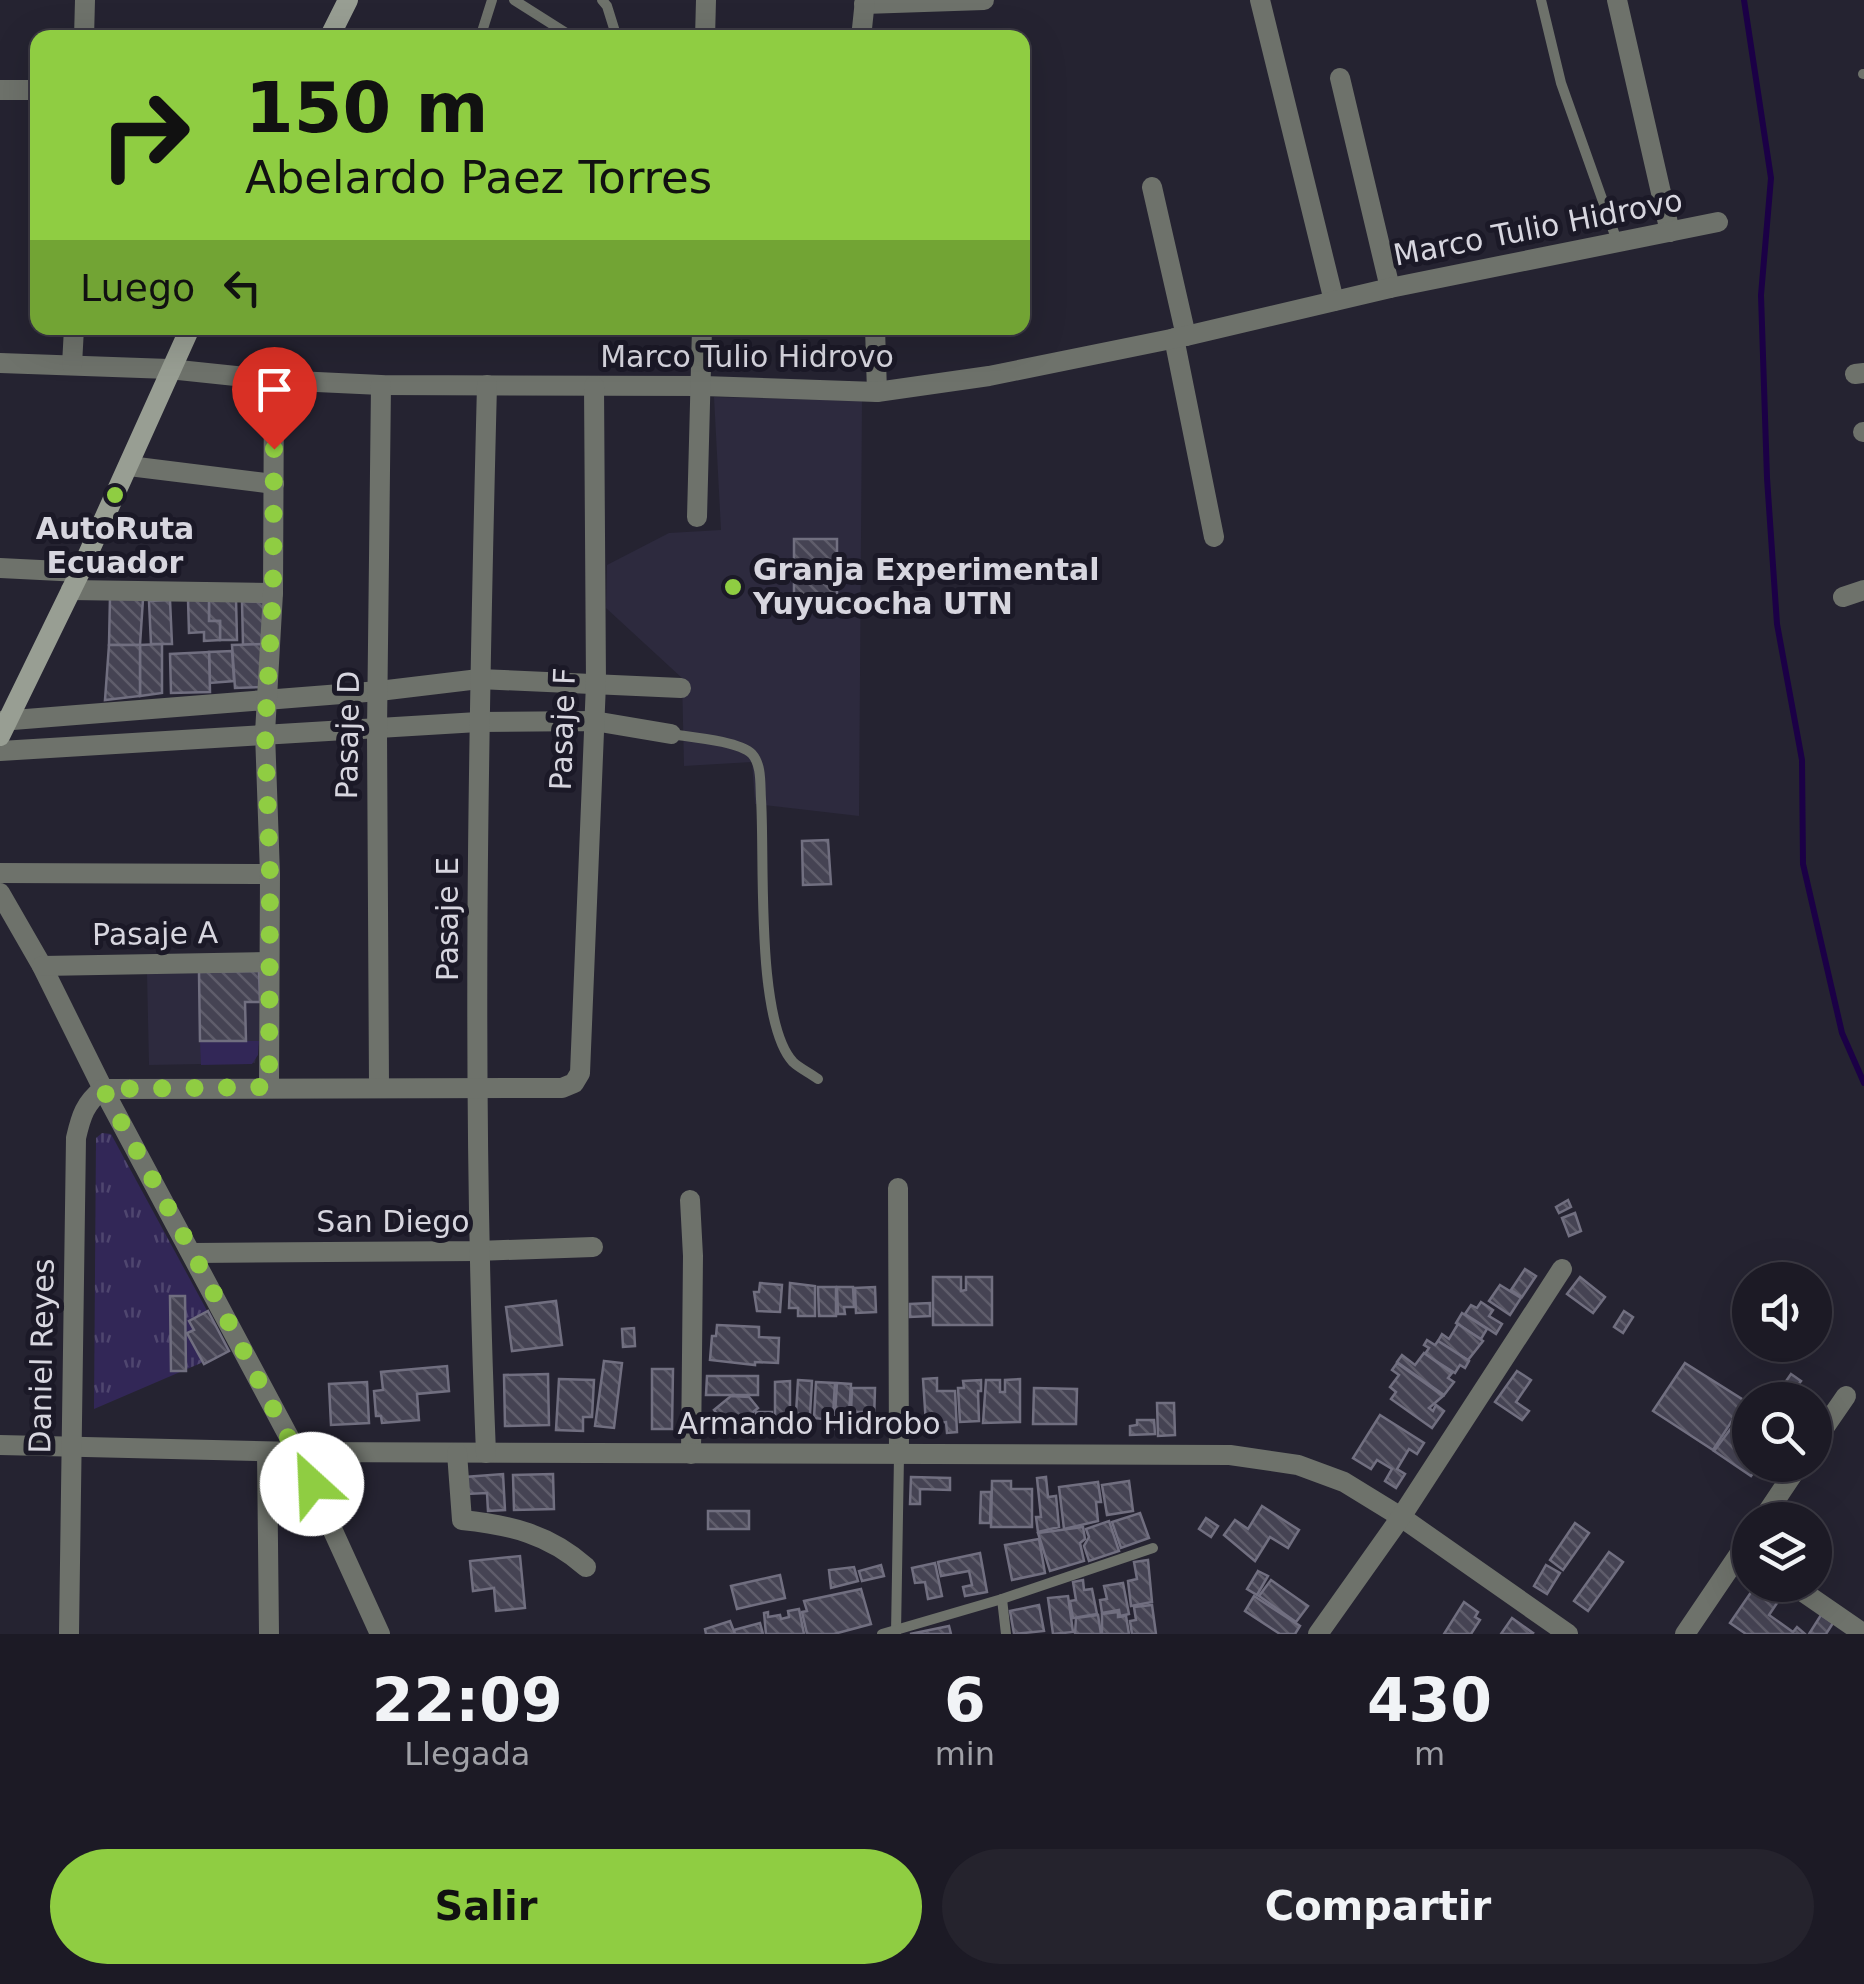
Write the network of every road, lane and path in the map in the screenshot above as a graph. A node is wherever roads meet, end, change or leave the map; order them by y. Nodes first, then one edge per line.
1 (84, 0) edge
2 (348, 0) edge
3 (492, 0) edge
4 (515, 0) edge
5 (602, 0) edge
6 (706, 0) edge
7 (984, 0) edge
8 (1260, 0) edge
9 (1541, 0) edge
10 (1617, 0) edge
11 (864, 2) edge
12 (84, 30) edge
13 (333, 30) edge
14 (483, 30) edge
15 (562, 30) edge
16 (614, 30) edge
17 (705, 30) edge
18 (862, 30) edge
19 (1340, 78) dead end
20 (0, 90) edge
21 (30, 90) edge
22 (1152, 188) dead end
23 (1718, 222) dead end
24 (1670, 232) junction
25 (1618, 242) junction
26 (1390, 288) junction
27 (1334, 301) junction
28 (74, 335) edge
29 (186, 335) edge
30 (702, 335) edge
31 (875, 335) edge
32 (1180, 337) junction
33 (0, 363) edge
34 (72, 365) junction
35 (169, 369) junction
36 (274, 380) junction
37 (380, 385) junction
38 (487, 385) junction
39 (594, 386) junction
40 (702, 386) junction
41 (876, 392) junction
42 (129, 466) junction
43 (274, 484) junction
44 (697, 517) dead end
45 (1214, 537) dead end
46 (0, 568) edge
47 (75, 581) junction
48 (1864, 590) edge
49 (273, 593) junction
50 (1843, 597) dead end
51 (479, 679) junction
52 (596, 683) junction
53 (680, 688) dead end
54 (378, 691) junction
55 (268, 699) junction
56 (4, 718) edge
57 (594, 720) junction
58 (478, 722) junction
59 (377, 731) junction
60 (265, 733) junction
61 (671, 734) joint
62 (0, 751) edge
63 (0, 873) edge
64 (270, 874) junction
65 (0, 894) edge
66 (269, 962) junction
67 (42, 966) junction
68 (818, 1078) dead end
69 (378, 1086) junction
70 (269, 1087) junction
71 (478, 1087) junction
72 (103, 1089) junction
73 (898, 1188) dead end
74 (690, 1200) dead end
75 (593, 1246) dead end
76 (477, 1251) junction
77 (193, 1253) junction
78 (1562, 1269) dead end
79 (1846, 1396) dead end
80 (1832, 1416) edge
81 (0, 1446) edge
82 (71, 1447) junction
83 (266, 1452) junction
84 (297, 1452) junction
85 (457, 1453) junction
86 (486, 1453) junction
87 (692, 1454) junction
88 (898, 1454) junction
89 (1402, 1517) junction
90 (1153, 1548) dead end
91 (586, 1567) dead end
92 (1732, 1569) edge
93 (1002, 1599) junction
94 (1818, 1602) edge
95 (896, 1632) edge
96 (69, 1634) edge
97 (269, 1634) edge
98 (380, 1634) edge
99 (882, 1634) edge
100 (1006, 1634) edge
101 (1318, 1634) edge
102 (1568, 1634) edge
103 (1685, 1634) edge
104 (1864, 1634) edge

1 - 12 street
2 - 13 street
3 - 14 lane
4 - 15 lane
5 - 16 lane
6 - 17 street
7 - 11 street
8 - 27 street
9 - 25 lane
10 - 24 street
11 - 18 street
19 - 26 street
20 - 21 street
22 - 32 street
23 - 24 street, Marco Tulio Hidrovo
24 - 25 street, Marco Tulio Hidrovo
25 - 26 street, Marco Tulio Hidrovo
26 - 27 street, Marco Tulio Hidrovo
27 - 32 street, Marco Tulio Hidrovo
28 - 34 street
29 - 35 street
30 - 40 street
31 - 41 street
32 - 41 street, Marco Tulio Hidrovo
32 - 45 street
33 - 34 street, Marco Tulio Hidrovo
34 - 35 street, Marco Tulio Hidrovo
35 - 36 street, Marco Tulio Hidrovo
35 - 42 street
36 - 37 street, Marco Tulio Hidrovo
36 - 43 street
37 - 38 street, Marco Tulio Hidrovo
37 - 54 street, Pasaje D
38 - 39 street, Marco Tulio Hidrovo
38 - 51 street, Pasaje E
39 - 40 street, Marco Tulio Hidrovo
39 - 52 street, Pasaje F
40 - 41 street, Marco Tulio Hidrovo
40 - 44 street
42 - 43 street
42 - 47 street
43 - 49 street
46 - 47 street
47 - 49 street
47 - 56 street
48 - 50 street
49 - 55 street
51 - 52 street
51 - 54 street
51 - 58 street, Pasaje E
52 - 53 street
52 - 57 street, Pasaje F
54 - 55 street
54 - 59 street, Pasaje D
55 - 56 street
55 - 60 street
57 - 58 street
57 - 61 street
57 - 71 street, Pasaje F
58 - 59 street
58 - 71 street, Pasaje E
59 - 60 street
59 - 69 street, Pasaje D
60 - 62 street
60 - 64 street
61 - 68 lane
63 - 64 street
64 - 66 street
65 - 67 street
66 - 67 street, Pasaje A
66 - 70 street
67 - 72 street
69 - 70 street
69 - 71 street
70 - 72 street
71 - 76 street, Pasaje E
72 - 77 street
72 - 82 street, Daniel Reyes
73 - 88 street
74 - 87 street
75 - 76 street, San Diego
76 - 77 street, San Diego
76 - 86 street, Pasaje E
77 - 84 street
78 - 89 street
79 - 80 street
81 - 82 street, Armando Hidrobo
82 - 83 street, Armando Hidrobo
82 - 96 street, Daniel Reyes
83 - 84 street, Armando Hidrobo
83 - 97 street
84 - 85 street, Armando Hidrobo
84 - 98 street
85 - 86 street, Armando Hidrobo
85 - 91 street
86 - 87 street, Armando Hidrobo
87 - 88 street, Armando Hidrobo
88 - 89 street, Armando Hidrobo
88 - 95 lane
89 - 101 street
89 - 102 street, Armando Hidrobo
90 - 93 lane
92 - 103 street
93 - 95 lane
93 - 100 lane
94 - 104 street
95 - 99 lane

